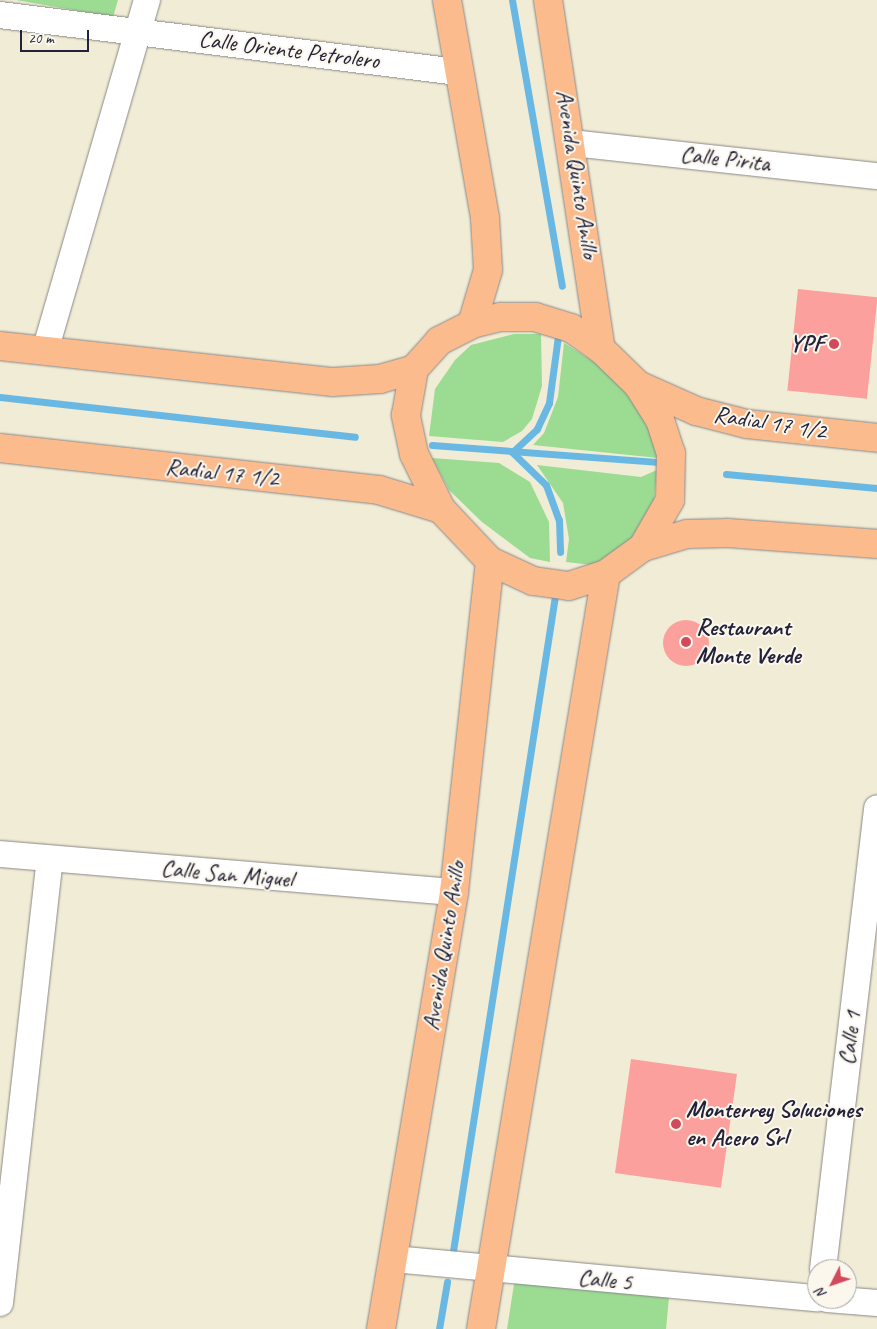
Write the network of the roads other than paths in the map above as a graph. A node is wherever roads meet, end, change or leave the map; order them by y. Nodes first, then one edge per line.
1 (147, 0) edge
2 (446, 0) edge
3 (548, 0) edge
4 (0, 15) edge
5 (138, 31) junction
6 (459, 72) junction
7 (572, 143) junction
8 (877, 176) edge
9 (472, 324) junction
10 (0, 346) edge
11 (601, 349) junction
12 (45, 351) junction
13 (414, 369) junction
14 (638, 385) junction
15 (877, 438) edge
16 (0, 448) edge
17 (441, 509) junction
18 (877, 544) edge
19 (642, 547) junction
20 (490, 561) junction
21 (606, 574) junction
22 (877, 808) edge
23 (0, 854) edge
24 (50, 860) junction
25 (454, 892) junction
26 (393, 1259) junction
27 (824, 1259) edge
28 (490, 1271) junction
29 (807, 1297) edge
30 (857, 1302) edge
31 (0, 1303) edge
32 (877, 1304) edge
33 (381, 1329) edge
34 (481, 1329) edge

1 - 5 street
2 - 6 main road
3 - 7 main road, Avenida Quinto Anillo
4 - 5 street, Calle Oriente Petrolero
5 - 6 street, Calle Oriente Petrolero
5 - 12 street
6 - 9 main road
7 - 8 street, Calle Pirita
7 - 11 main road, Avenida Quinto Anillo
9 - 11 main road
9 - 13 main road
10 - 12 main road
11 - 14 main road
12 - 13 main road
13 - 17 main road
14 - 15 main road, Radial 17 1/2
14 - 19 main road
16 - 17 main road, Radial 17 1/2
17 - 20 main road
18 - 19 main road
19 - 21 main road
20 - 21 main road
20 - 25 main road, Avenida Quinto Anillo
21 - 28 main road
22 - 27 street, Calle 1
23 - 24 street, Calle San Miguel
24 - 25 street, Calle San Miguel
24 - 31 street
25 - 26 main road, Avenida Quinto Anillo
26 - 28 street, Calle 5
26 - 33 main road, Avenida Quinto Anillo
28 - 29 street, Calle 5
28 - 34 main road
30 - 32 street

